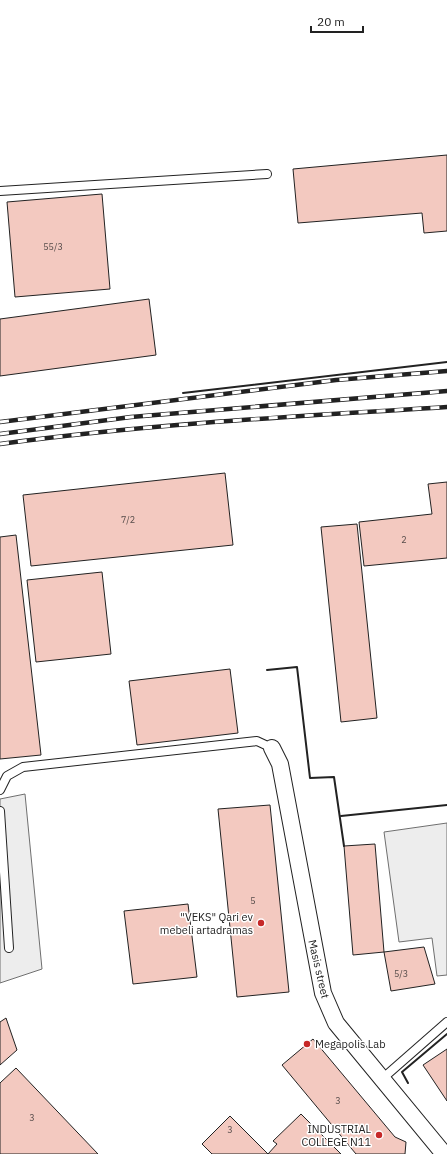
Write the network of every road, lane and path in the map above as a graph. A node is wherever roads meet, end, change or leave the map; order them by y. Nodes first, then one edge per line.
1 (267, 174) dead end
2 (0, 191) edge
3 (272, 748) joint
4 (0, 790) edge
5 (0, 811) edge
6 (9, 948) dead end
7 (447, 1022) edge
8 (382, 1079) junction
9 (444, 1154) edge

1 - 2 lane
3 - 4 lane
3 - 8 street, Masis street
5 - 6 lane
7 - 8 lane
8 - 9 street, Masis street

